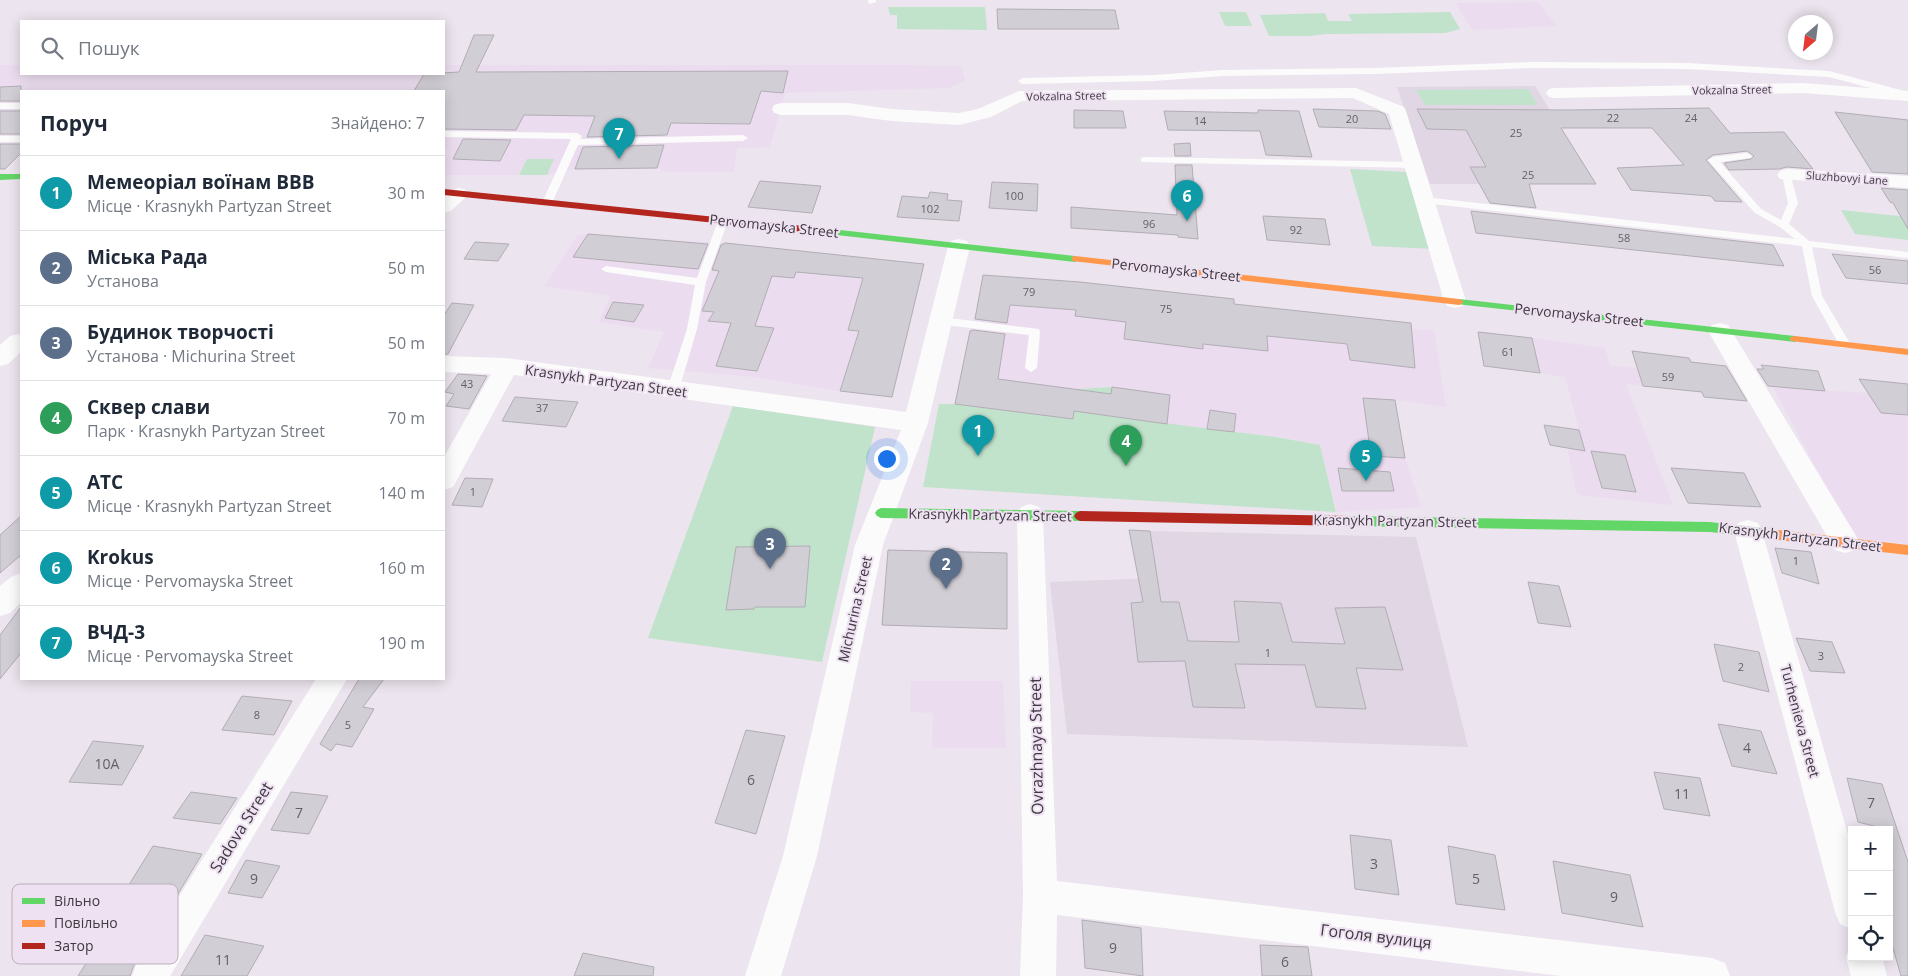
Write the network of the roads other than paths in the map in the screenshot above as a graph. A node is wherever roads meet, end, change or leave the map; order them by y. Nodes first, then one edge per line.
1 (1022, 82) dead end
2 (1555, 93) dead end
3 (1908, 96) edge
4 (0, 106) edge
5 (20, 106) edge
6 (781, 109) dead end
7 (445, 134) edge
8 (743, 138) dead end
9 (0, 139) edge
10 (20, 139) edge
11 (574, 142) junction
12 (1747, 156) dead end
13 (1144, 160) dead end
14 (1414, 164) junction
15 (1787, 175) joint
16 (0, 177) edge
17 (20, 177) edge
18 (1908, 182) edge
19 (449, 198) edge
20 (1424, 200) junction
21 (547, 203) junction
22 (723, 221) junction
23 (1784, 225) junction
24 (1806, 243) junction
25 (959, 246) junction
26 (1908, 255) edge
27 (606, 269) dead end
28 (701, 282) junction
29 (1455, 301) junction
30 (941, 321) junction
31 (1720, 331) junction
32 (13, 342) edge
33 (1845, 345) junction
34 (1908, 352) edge
35 (0, 358) edge
36 (445, 364) edge
37 (507, 366) junction
38 (1031, 368) dead end
39 (674, 390) junction
40 (916, 424) junction
41 (445, 478) edge
42 (881, 513) junction
43 (1030, 515) junction
44 (1748, 531) junction
45 (1845, 542) junction
46 (1908, 550) edge
47 (20, 586) edge
48 (0, 604) edge
49 (331, 680) edge
50 (1040, 896) junction
51 (1848, 897) edge
52 (178, 930) edge
53 (1865, 961) edge
54 (157, 964) edge
55 (150, 976) edge
56 (763, 976) edge
57 (1038, 976) edge
58 (1712, 976) edge
59 (1869, 976) edge

1 - 3 lane
2 - 3 street, Vokzalna Street
4 - 5 lane
6 - 14 street, Vokzalna Street
7 - 11 lane
8 - 11 lane
9 - 10 lane
11 - 21 lane
12 - 23 lane
13 - 14 lane
14 - 20 street
15 - 18 street, Sluzhbovyi Lane
15 - 23 lane
16 - 17 street
19 - 21 street, Pervomayska Street
20 - 24 lane
20 - 29 street
21 - 22 street, Pervomayska Street
22 - 25 street, Pervomayska Street
22 - 28 lane
23 - 24 lane
24 - 26 lane
24 - 33 lane
25 - 29 street, Pervomayska Street
25 - 30 street, Michurina Street
27 - 28 lane
28 - 39 lane
29 - 31 street, Pervomayska Street
30 - 38 lane
30 - 40 street, Michurina Street
31 - 33 street, Pervomayska Street
31 - 45 street
32 - 35 street
33 - 34 street, Pervomayska Street
36 - 37 street, Krasnykh Partyzan Street
37 - 39 street, Krasnykh Partyzan Street
37 - 41 street
39 - 40 street, Krasnykh Partyzan Street
40 - 42 street, Michurina Street
42 - 43 street, Krasnykh Partyzan Street
42 - 56 street, Michurina Street
43 - 44 street, Krasnykh Partyzan Street
43 - 50 street, Ovrazhnaya Street
44 - 45 street, Krasnykh Partyzan Street
44 - 51 street, Turhenieva Street
45 - 46 street, Krasnykh Partyzan Street
47 - 48 street
49 - 52 street, Sadova Street
50 - 57 street, Ovrazhnaya Street
50 - 58 street, Гоголя вулиця
53 - 59 street
54 - 55 street, Sadova Street

